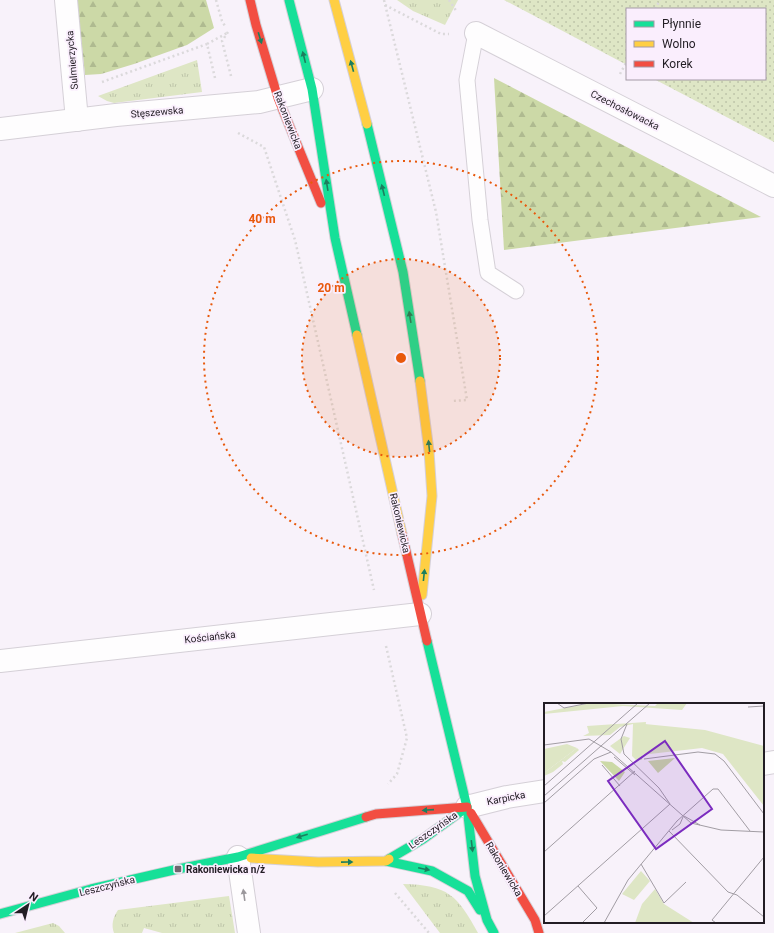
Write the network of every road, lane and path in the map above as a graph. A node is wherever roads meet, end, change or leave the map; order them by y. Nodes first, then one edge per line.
1 (66, 0) edge
2 (216, 0) edge
3 (250, 0) edge
4 (289, 0) edge
5 (334, 0) edge
6 (384, 0) edge
7 (384, 5) junction
8 (228, 32) junction
9 (476, 33) junction
10 (206, 44) junction
11 (312, 89) junction
12 (74, 91) junction
13 (278, 98) junction
14 (230, 105) junction
15 (76, 120) junction
16 (0, 129) edge
17 (774, 186) edge
18 (335, 238) junction
19 (516, 291) dead end
20 (450, 401) dead end
21 (420, 614) junction
22 (380, 618) junction
23 (0, 661) edge
24 (774, 762) edge
25 (764, 764) edge
26 (544, 791) edge
27 (467, 807) junction
28 (376, 814) junction
29 (238, 857) junction
30 (386, 861) junction
31 (0, 914) edge
32 (488, 920) junction
33 (249, 933) edge
34 (429, 933) edge
35 (494, 933) edge
36 (539, 933) edge

1 - 12 street, Sulmierzycka
2 - 8 path
3 -> 13 street, Rakoniewicka
11 -> 4 street, Rakoniewicka
21 -> 5 street
6 - 7 path
7 - 9 path
7 - 20 path
8 - 10 path
8 - 14 path
9 - 17 street, Czechosłowacka
9 - 19 lane
10 - 12 path
10 - 14 path
11 - 13 street, Stęszewska
18 -> 11 street, Rakoniewicka
12 - 15 street, Sulmierzycka
13 - 14 street, Stęszewska
13 - 18 street, Rakoniewicka
14 - 15 street, Stęszewska
14 - 22 path
15 - 16 street, Stęszewska
18 - 21 street, Rakoniewicka
21 - 22 street, Kościańska
21 - 27 street, Rakoniewicka
22 - 23 street, Kościańska
22 - 28 path
24 - 25 street
26 - 27 street, Karpicka
27 -> 28 street, Leszczyńska
27 - 30 street, Leszczyńska
27 -> 32 street, Rakoniewicka
27 - 36 street, Rakoniewicka
28 -> 29 street, Leszczyńska
29 -> 30 street, Leszczyńska
29 - 31 street, Leszczyńska
33 -> 29 street
30 -> 32 street
30 - 34 path
32 - 35 street, Rakoniewicka

